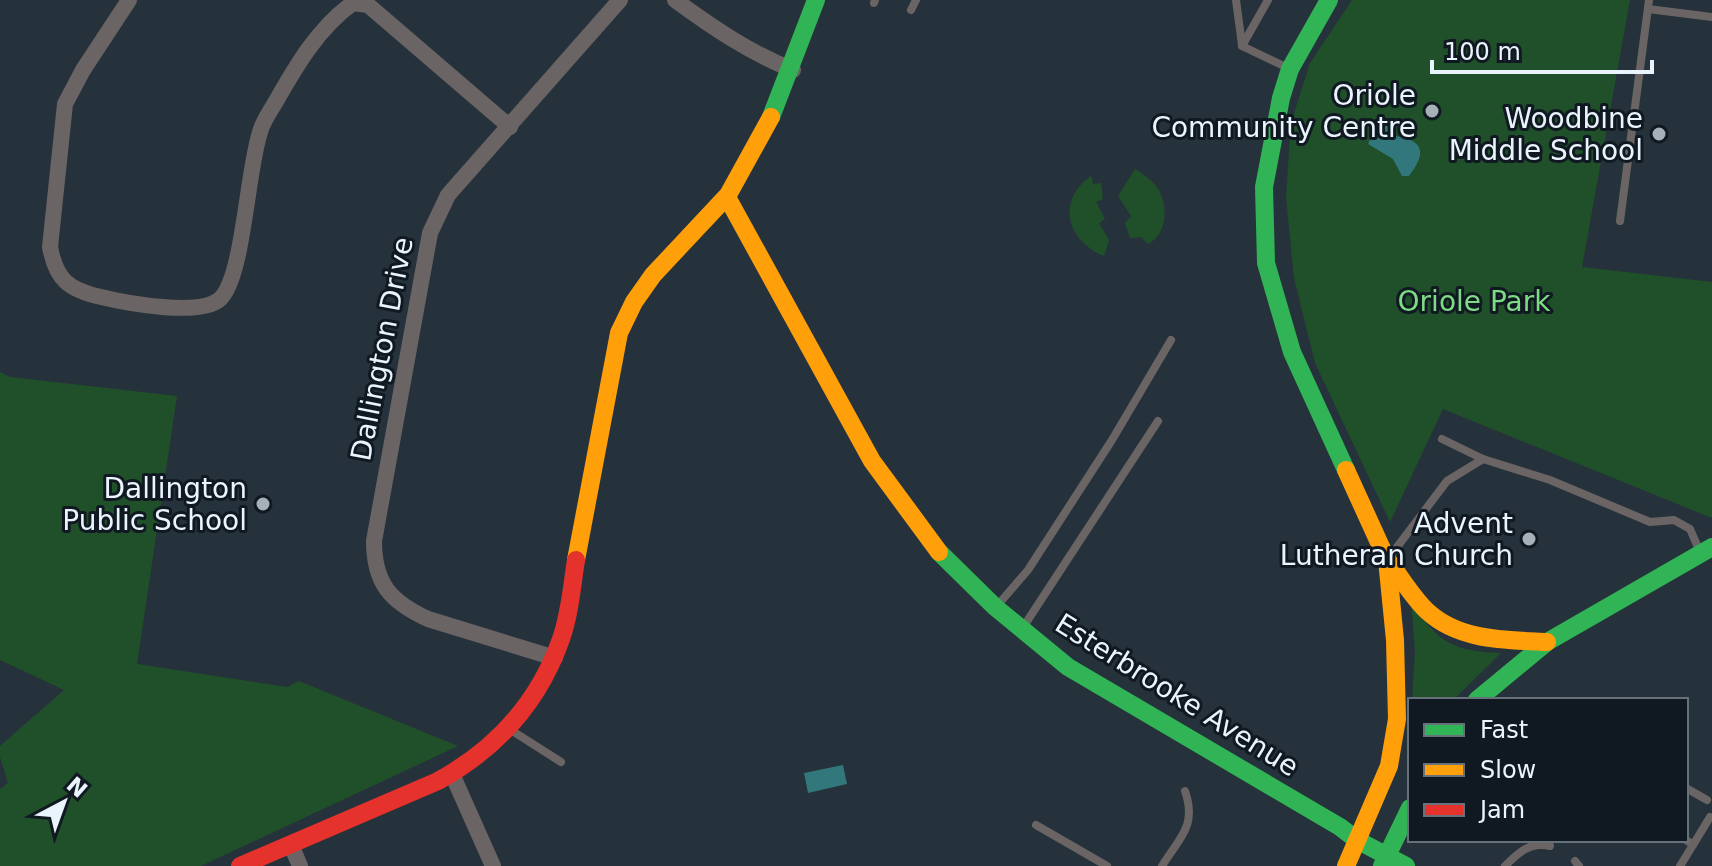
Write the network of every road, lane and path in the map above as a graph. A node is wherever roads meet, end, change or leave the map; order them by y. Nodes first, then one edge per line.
1 (129, 0) edge
2 (620, 0) edge
3 (675, 0) edge
4 (816, 0) edge
5 (916, 0) edge
6 (1236, 0) edge
7 (1268, 0) edge
8 (1329, 0) edge
9 (1649, 4) edge
10 (911, 10) dead end
11 (1712, 17) edge
12 (1242, 46) junction
13 (1290, 69) junction
14 (793, 70) junction
15 (510, 127) junction
16 (727, 197) junction
17 (1620, 221) dead end
18 (1171, 340) dead end
19 (1158, 421) dead end
20 (1442, 439) dead end
21 (1483, 459) junction
22 (1706, 550) edge
23 (1387, 560) junction
24 (995, 607) junction
25 (1021, 630) junction
26 (1547, 642) junction
27 (555, 658) junction
28 (1479, 698) edge
29 (509, 728) junction
30 (561, 762) dead end
31 (452, 774) junction
32 (1688, 789) edge
33 (1185, 791) dead end
34 (1707, 800) dead end
35 (1408, 815) edge
36 (1710, 817) edge
37 (1036, 825) dead end
38 (1357, 840) junction
39 (1690, 842) edge
40 (291, 845) junction
41 (1550, 846) dead end
42 (1394, 863) edge
43 (240, 866) edge
44 (300, 866) edge
45 (493, 866) edge
46 (1107, 866) edge
47 (1162, 866) edge
48 (1346, 866) edge
49 (1425, 866) edge
50 (1505, 866) edge
51 (1680, 866) edge

1 - 15 street
2 - 15 street, Dallington Drive
3 - 14 street
4 - 14 street
5 - 10 lane
6 - 12 lane
7 - 12 lane
8 - 13 street
9 - 11 lane
9 - 17 lane
12 - 13 lane
13 - 23 street
14 - 16 street
15 - 27 street, Dallington Drive
16 - 24 street, Esterbrooke Avenue
16 - 27 street
18 - 24 lane
19 - 25 lane
20 - 21 lane
21 - 22 lane
21 - 23 lane
22 - 26 street
23 - 26 street
23 - 38 street
24 - 25 street, Esterbrooke Avenue
25 - 38 street, Esterbrooke Avenue
26 - 28 street
27 - 29 street
29 - 30 lane
29 - 31 street
31 - 40 street
31 - 45 street
32 - 34 lane
33 - 47 lane
35 - 42 street
36 - 39 lane
37 - 46 lane
38 - 42 street, Esterbrooke Avenue
38 - 48 street
39 - 51 lane
40 - 43 street
40 - 44 street
41 - 50 lane
42 - 49 street

